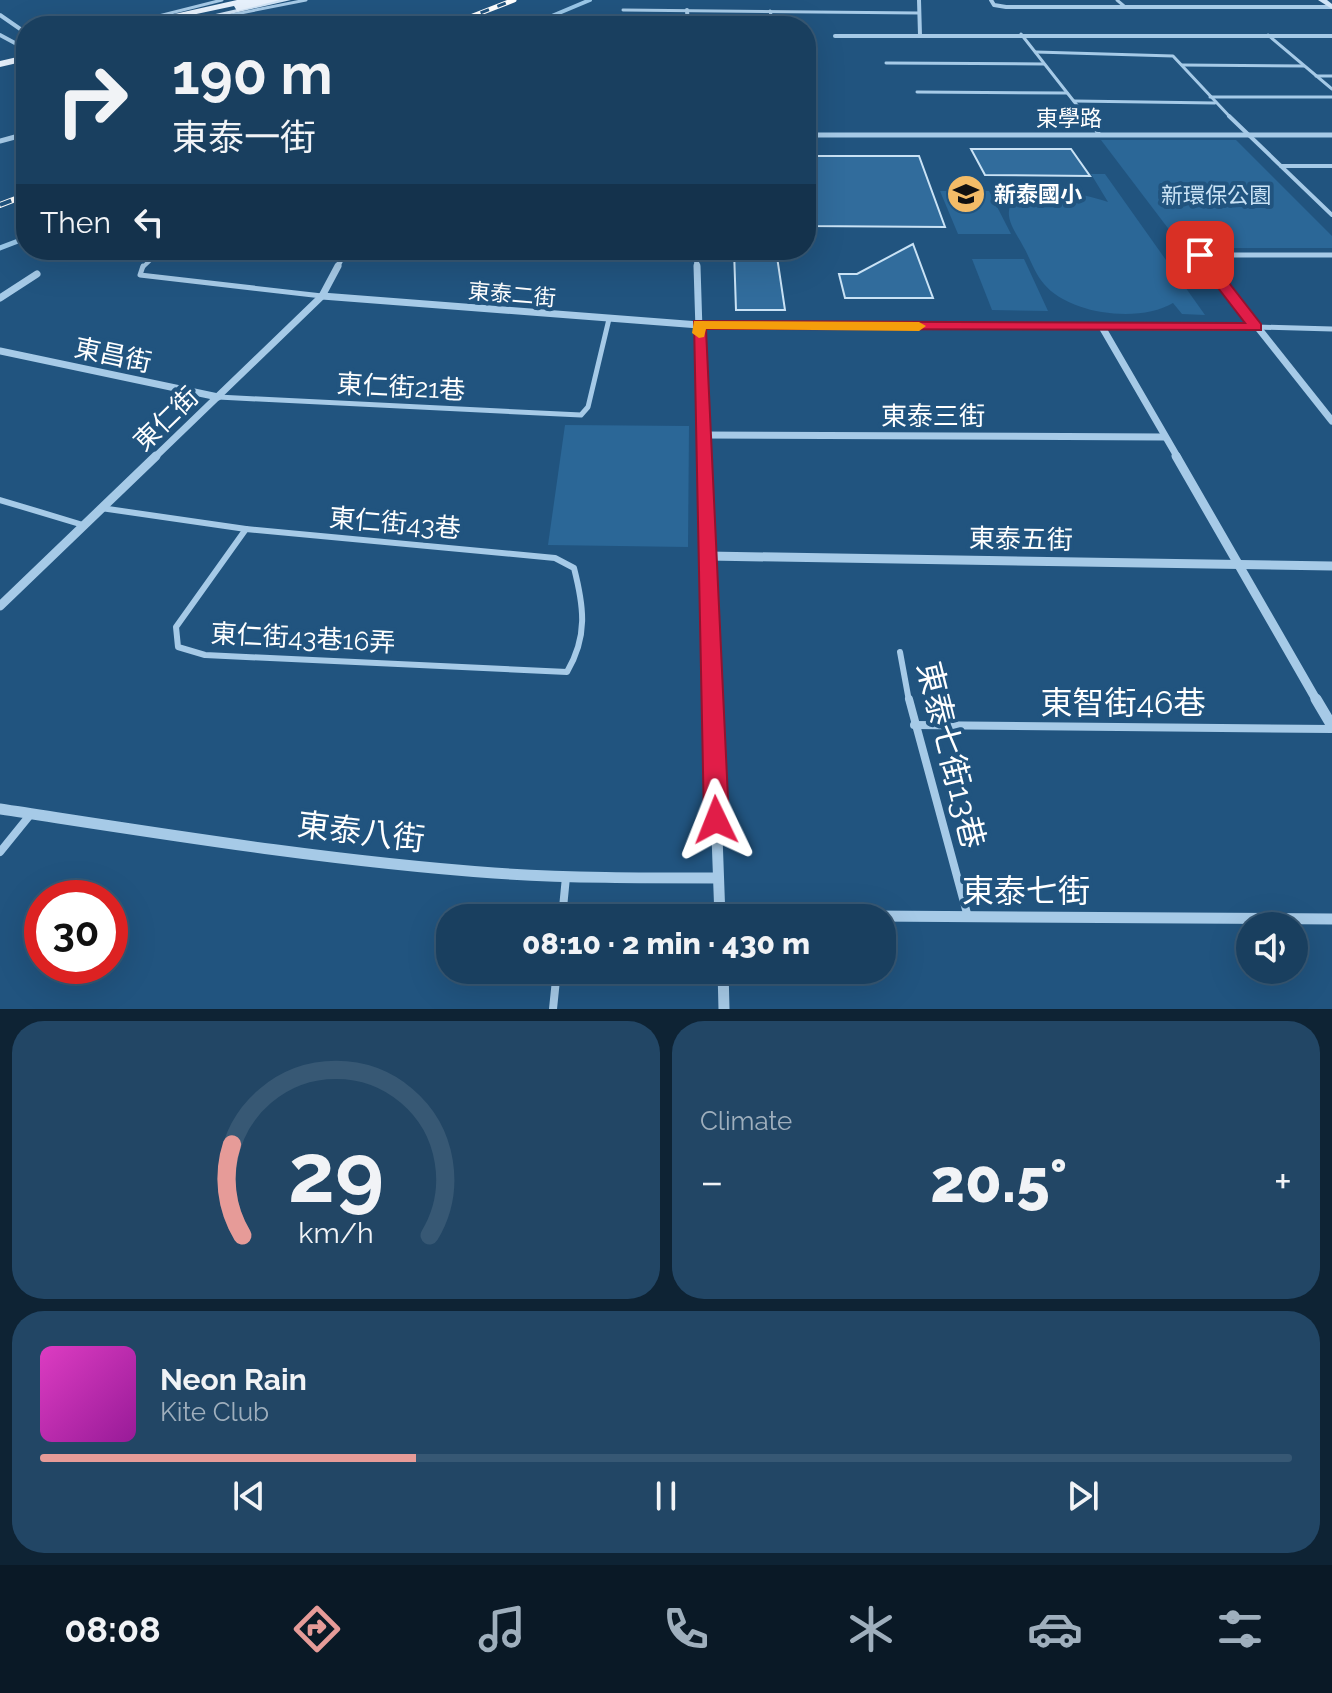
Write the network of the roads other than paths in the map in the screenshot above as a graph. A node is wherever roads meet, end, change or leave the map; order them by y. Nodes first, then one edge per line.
1 (222, 0) edge
2 (240, 0) edge
3 (250, 0) edge
4 (275, 0) edge
5 (287, 0) edge
6 (306, 0) edge
7 (919, 0) edge
8 (991, 0) edge
9 (1117, 0) edge
10 (1322, 0) edge
11 (1124, 6) junction
12 (1332, 7) edge
13 (623, 10) dead end
14 (687, 10) junction
15 (770, 11) junction
16 (919, 13) junction
17 (161, 16) edge
18 (168, 16) edge
19 (172, 16) edge
20 (207, 16) edge
21 (212, 16) edge
22 (225, 16) edge
23 (687, 16) edge
24 (771, 16) edge
25 (1021, 34) junction
26 (920, 35) junction
27 (1268, 35) junction
28 (835, 36) dead end
29 (1332, 36) edge
30 (1036, 52) junction
31 (886, 63) dead end
32 (1044, 64) junction
33 (1182, 65) junction
34 (1304, 66) junction
35 (1316, 76) junction
36 (1332, 76) edge
37 (1332, 89) edge
38 (917, 92) dead end
39 (1067, 93) junction
40 (1210, 97) junction
41 (1332, 97) edge
42 (1074, 101) junction
43 (1215, 103) junction
44 (1099, 134) junction
45 (816, 135) edge
46 (1247, 135) junction
47 (1332, 135) edge
48 (1281, 166) junction
49 (1332, 166) edge
50 (1331, 214) edge
51 (1332, 255) edge
52 (150, 260) edge
53 (341, 260) edge
54 (696, 260) edge
55 (37, 274) dead end
56 (322, 296) junction
57 (0, 298) edge
58 (609, 319) junction
59 (699, 325) junction
60 (1102, 327) junction
61 (1256, 327) junction
62 (1332, 329) edge
63 (0, 351) edge
64 (218, 397) junction
65 (1332, 421) edge
66 (703, 435) junction
67 (1164, 437) junction
68 (0, 500) edge
69 (101, 508) junction
70 (83, 525) junction
71 (246, 529) junction
72 (708, 556) junction
73 (1236, 564) junction
74 (1332, 566) edge
75 (0, 606) edge
76 (900, 652) dead end
77 (567, 672) joint
78 (914, 725) junction
79 (1332, 728) edge
80 (0, 809) edge
81 (31, 814) junction
82 (0, 852) edge
83 (566, 877) junction
84 (718, 878) junction
85 (563, 904) edge
86 (719, 904) edge
87 (896, 917) edge
88 (968, 917) junction
89 (1332, 919) edge
90 (556, 984) edge
91 (723, 984) edge
92 (553, 1009) edge
93 (724, 1009) edge

1 - 17 lane
2 - 18 street
3 - 19 main road
4 - 20 main road
5 - 21 street
6 - 22 lane
7 - 16 street
8 - 11 street
9 - 11 lane
10 - 12 street
11 - 12 street
13 - 14 lane
14 - 15 lane
14 - 23 street
15 - 16 lane
15 - 24 lane
16 - 26 street
25 - 26 street
25 - 27 street
25 - 30 lane
26 - 28 street
27 - 29 street
27 - 34 lane
30 - 32 lane
30 - 33 lane
31 - 32 lane
32 - 39 lane
33 - 34 lane
33 - 40 lane
34 - 35 lane
35 - 36 lane
35 - 37 lane
38 - 39 lane
39 - 42 lane
40 - 41 lane
40 - 43 lane
42 - 43 lane
42 - 44 lane
43 - 46 lane
44 - 45 street, 東學路
44 - 46 street, 東學路
46 - 47 street, 東學路
46 - 48 lane
48 - 49 lane
48 - 50 lane
51 - 61 street
52 - 56 lane
53 - 56 street, 東仁街
54 - 59 street
55 - 57 street
56 - 58 street, 東泰二街
56 - 64 street, 東仁街
58 - 59 street, 東泰二街
58 - 64 lane, 東仁街21巷
59 - 60 street, 東泰二街
59 - 66 street
60 - 61 street, 東泰二街
60 - 67 street
61 - 62 lane
61 - 65 street
63 - 64 street, 東昌街
64 - 69 street, 東仁街
66 - 67 street, 東泰三街
66 - 72 street
67 - 73 street
68 - 70 lane
69 - 70 street, 東仁街
69 - 71 lane, 東仁街43巷
70 - 75 street, 東仁街
71 - 77 lane, 東仁街43巷
71 - 77 lane, 東仁街43巷16弄
72 - 73 street, 東泰五街
72 - 84 street
73 - 74 street, 東泰五街
73 - 79 street
76 - 78 lane, 東泰七街13巷
78 - 79 lane, 東智街46巷
78 - 88 lane, 東泰七街13巷
80 - 81 street, 東泰八街
81 - 82 lane
81 - 83 street, 東泰八街
83 - 84 street, 東泰八街
83 - 85 lane
84 - 86 street
87 - 88 street, 東泰七街
88 - 89 street, 東泰七街
90 - 92 lane
91 - 93 street

